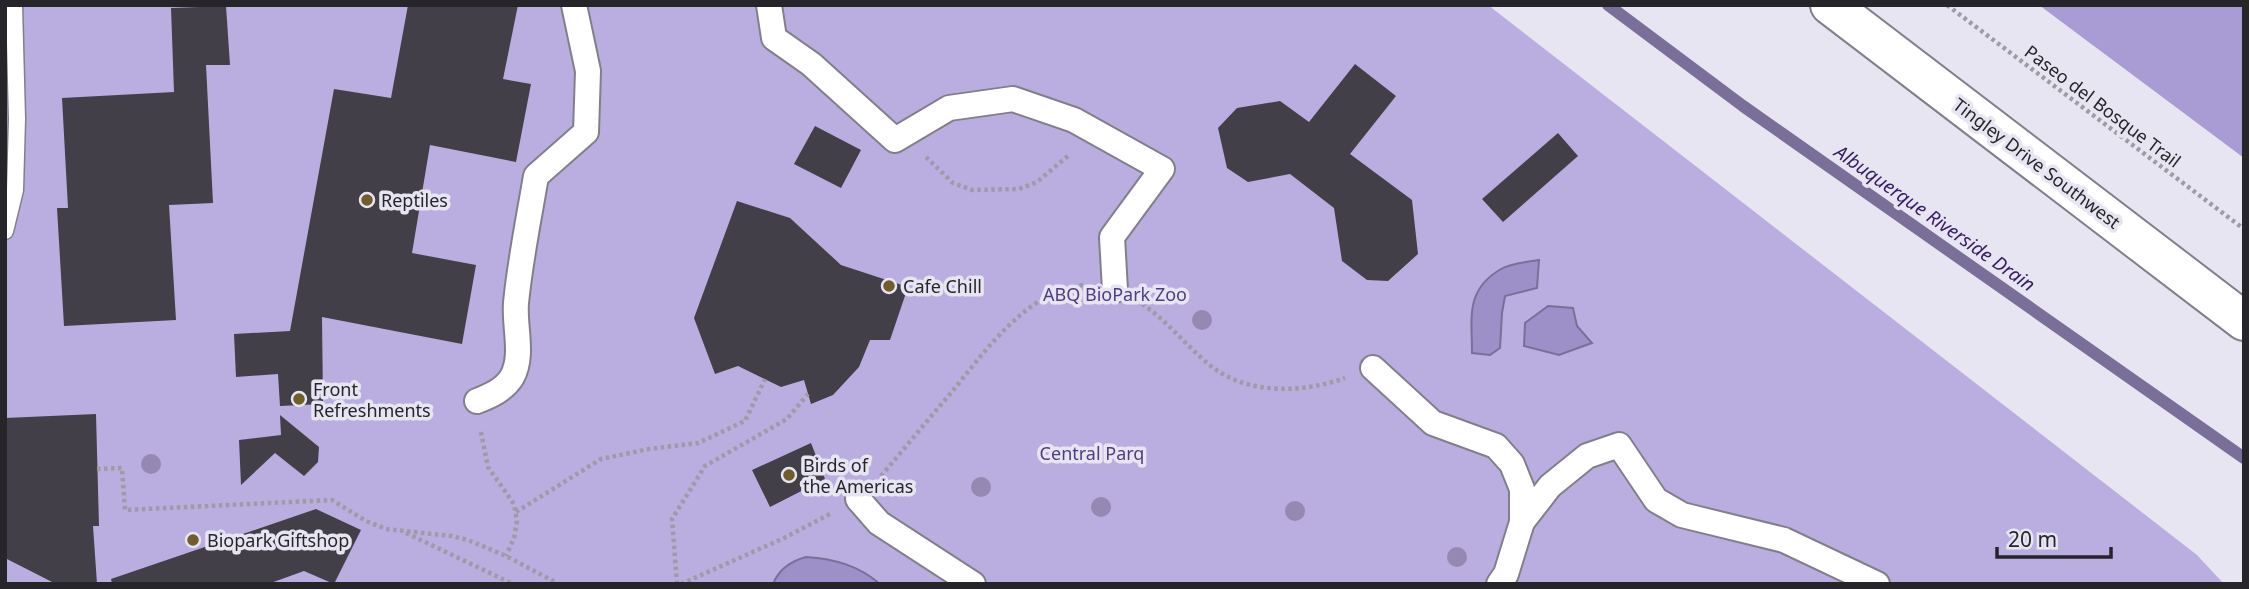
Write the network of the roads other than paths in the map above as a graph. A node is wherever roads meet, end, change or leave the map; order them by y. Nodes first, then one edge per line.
1 (13, 5) edge
2 (575, 5) edge
3 (769, 5) edge
4 (1830, 5) edge
5 (5, 231) edge
6 (1115, 290) road end
7 (2244, 321) edge
8 (1373, 368) road end
9 (477, 401) road end
10 (858, 499) road end
11 (1522, 522) junction
12 (960, 581) edge
13 (1499, 584) edge
14 (1877, 584) edge

1 - 5 lane
2 - 9 street
3 - 6 street
4 - 7 street, Tingley Drive Southwest
8 - 11 street
10 - 12 street
11 - 13 street
11 - 14 street

